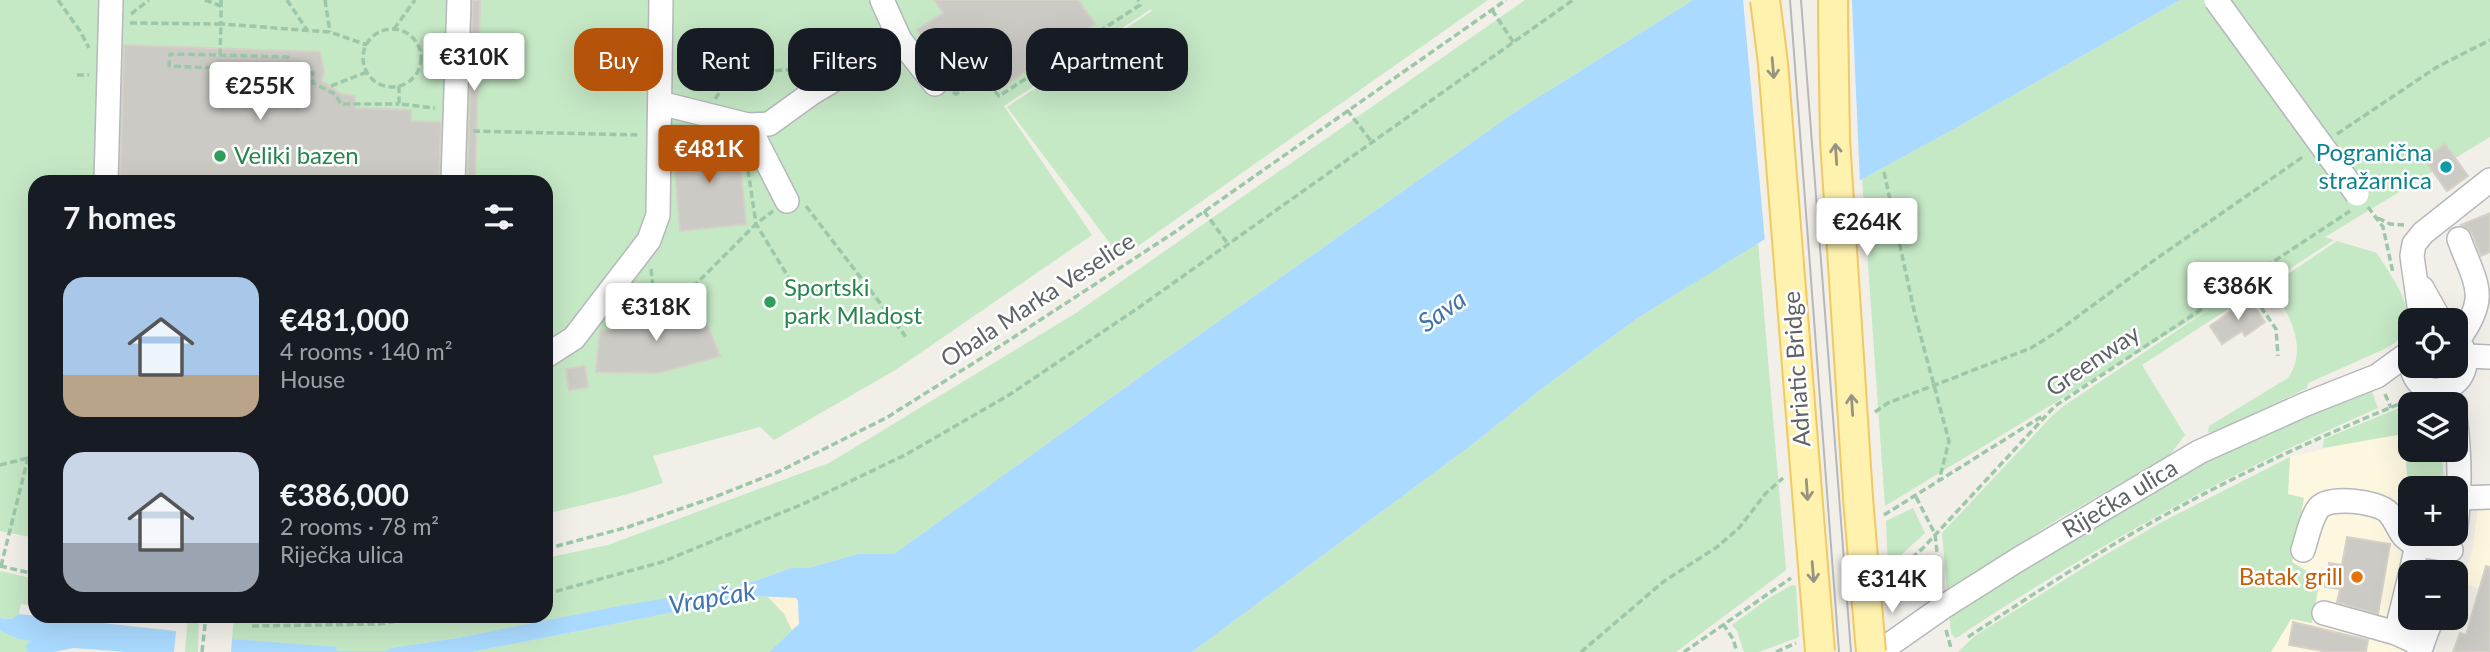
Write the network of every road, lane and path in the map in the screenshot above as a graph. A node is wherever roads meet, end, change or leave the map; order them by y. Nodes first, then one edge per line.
1 (58, 0) edge
2 (111, 0) edge
3 (149, 0) edge
4 (205, 0) edge
5 (222, 0) edge
6 (287, 0) edge
7 (325, 0) edge
8 (415, 0) edge
9 (459, 0) edge
10 (661, 0) edge
11 (882, 0) edge
12 (1138, 0) edge
13 (1506, 0) edge
14 (1573, 0) edge
15 (1765, 0) edge
16 (1821, 0) edge
17 (1833, 0) edge
18 (2216, 0) edge
19 (221, 6) junction
20 (1492, 10) junction
21 (115, 23) junction
22 (221, 24) junction
23 (895, 28) edge
24 (394, 29) junction
25 (308, 31) junction
26 (330, 33) junction
27 (901, 40) edge
28 (2490, 40) edge
29 (1514, 43) junction
30 (367, 45) junction
31 (220, 55) junction
32 (915, 58) edge
33 (287, 71) junction
34 (367, 72) junction
35 (109, 74) junction
36 (331, 86) dead end
37 (399, 86) junction
38 (1012, 88) edge
39 (721, 91) edge
40 (815, 91) edge
41 (1834, 99) junction
42 (399, 104) junction
43 (661, 107) junction
44 (1347, 110) junction
45 (705, 114) junction
46 (748, 125) junction
47 (455, 126) junction
48 (660, 135) junction
49 (2336, 135) dead end
50 (1372, 142) junction
51 (2313, 150) dead end
52 (747, 163) dead end
53 (1884, 172) dead end
54 (106, 175) edge
55 (453, 175) edge
56 (2490, 180) edge
57 (787, 201) junction
58 (2363, 205) junction
59 (1204, 211) junction
60 (756, 224) junction
61 (2406, 225) dead end
62 (2459, 239) dead end
63 (1228, 244) junction
64 (651, 262) dead end
65 (2390, 266) dead end
66 (789, 278) dead end
67 (2417, 279) junction
68 (2243, 281) junction
69 (2420, 308) edge
70 (2434, 308) edge
71 (655, 311) junction
72 (593, 314) junction
73 (2468, 327) edge
74 (906, 337) dead end
75 (2468, 348) edge
76 (553, 352) edge
77 (2278, 356) dead end
78 (2490, 357) edge
79 (2398, 364) edge
80 (2409, 378) edge
81 (2420, 378) edge
82 (2380, 383) junction
83 (1935, 386) junction
84 (2439, 392) edge
85 (2049, 412) junction
86 (1865, 419) dead end
87 (28, 458) joint
88 (0, 465) edge
89 (1786, 475) dead end
90 (1940, 481) junction
91 (1916, 497) junction
92 (2490, 497) edge
93 (2468, 498) edge
94 (1884, 515) dead end
95 (2398, 528) edge
96 (1935, 534) junction
97 (2434, 546) edge
98 (553, 547) edge
99 (2452, 547) edge
100 (2303, 550) dead end
101 (0, 566) edge
102 (28, 573) edge
103 (1793, 577) dead end
104 (1874, 582) junction
105 (553, 592) edge
106 (1941, 596) dead end
107 (2324, 614) dead end
108 (1944, 622) dead end
109 (205, 623) edge
110 (385, 623) edge
111 (1723, 624) junction
112 (2398, 625) edge
113 (253, 626) dead end
114 (2427, 630) edge
115 (2396, 633) junction
116 (1968, 637) dead end
117 (1811, 646) edge
118 (1951, 648) dead end
119 (2420, 648) edge
120 (202, 652) edge
121 (1581, 652) edge
122 (1684, 652) edge
123 (1737, 652) edge
124 (1776, 652) edge
125 (1871, 652) edge
126 (1879, 652) edge

1 - 35 path
2 - 21 street
3 - 21 path
4 - 19 path
5 - 19 path
6 - 25 path
7 - 26 path
8 - 24 path
9 - 47 street
10 - 43 street
11 - 23 street
12 - 38 path
13 - 20 path, Obala Marka Veselice
14 - 29 path
15 -> 117 main road, Adriatic Bridge, bridge
16 - 41 street, bridge
17 - 41 main road, bridge
18 - 58 street, bridge
19 - 22 path
20 - 29 path
20 - 44 path, Obala Marka Veselice
21 - 22 path
21 - 35 street
22 - 25 path
22 - 31 path
24 - 30 path
24 - 37 path
25 - 26 path
26 - 30 path
27 - 32 street
28 - 49 path
29 - 50 path
30 - 34 path
31 - 33 path
31 - 33 path
33 - 42 path
34 - 36 path
34 - 37 path
35 - 54 street
37 - 42 path
39 - 45 path
40 - 46 street
104 -> 41 main road, bridge
42 - 47 path
43 - 45 street
43 - 48 street
44 - 50 path
44 - 59 path, Obala Marka Veselice
45 - 46 street
46 - 57 street
47 - 48 path
47 - 55 street
48 - 72 street
50 - 63 path
51 - 83 path
52 - 60 path
53 - 83 path
56 - 67 street
57 - 60 path
57 - 74 path
58 - 61 path
58 - 65 path
58 - 68 path, Greenway
59 - 63 path
59 - 98 path, Obala Marka Veselice
60 - 66 path
60 - 71 path
62 - 73 street
63 - 105 path
64 - 71 path
67 - 69 street
67 - 70 street
68 - 77 path
68 - 85 path, Greenway
71 - 72 path
72 - 76 street
75 - 78 street
79 - 82 street, Riječka ulica
80 - 82 street, Riječka ulica
81 - 84 street, Riječka ulica
82 - 116 path
82 - 126 street, Riječka ulica
83 - 86 path
83 - 90 path
85 - 90 path
85 - 96 path, Greenway
87 - 88 path
87 - 101 path
89 - 121 path
90 - 91 path
91 - 94 path
91 - 96 path
92 - 93 street
95 - 100 street
96 - 104 path, Greenway
96 - 106 path
97 - 99 street
101 - 102 path
103 - 111 path
104 - 125 main road, bridge
107 - 115 street
108 - 118 path
109 - 120 path
110 - 113 path
111 - 122 path
111 - 123 path
112 - 115 street
114 - 119 street
115 - 119 street
117 - 124 path

